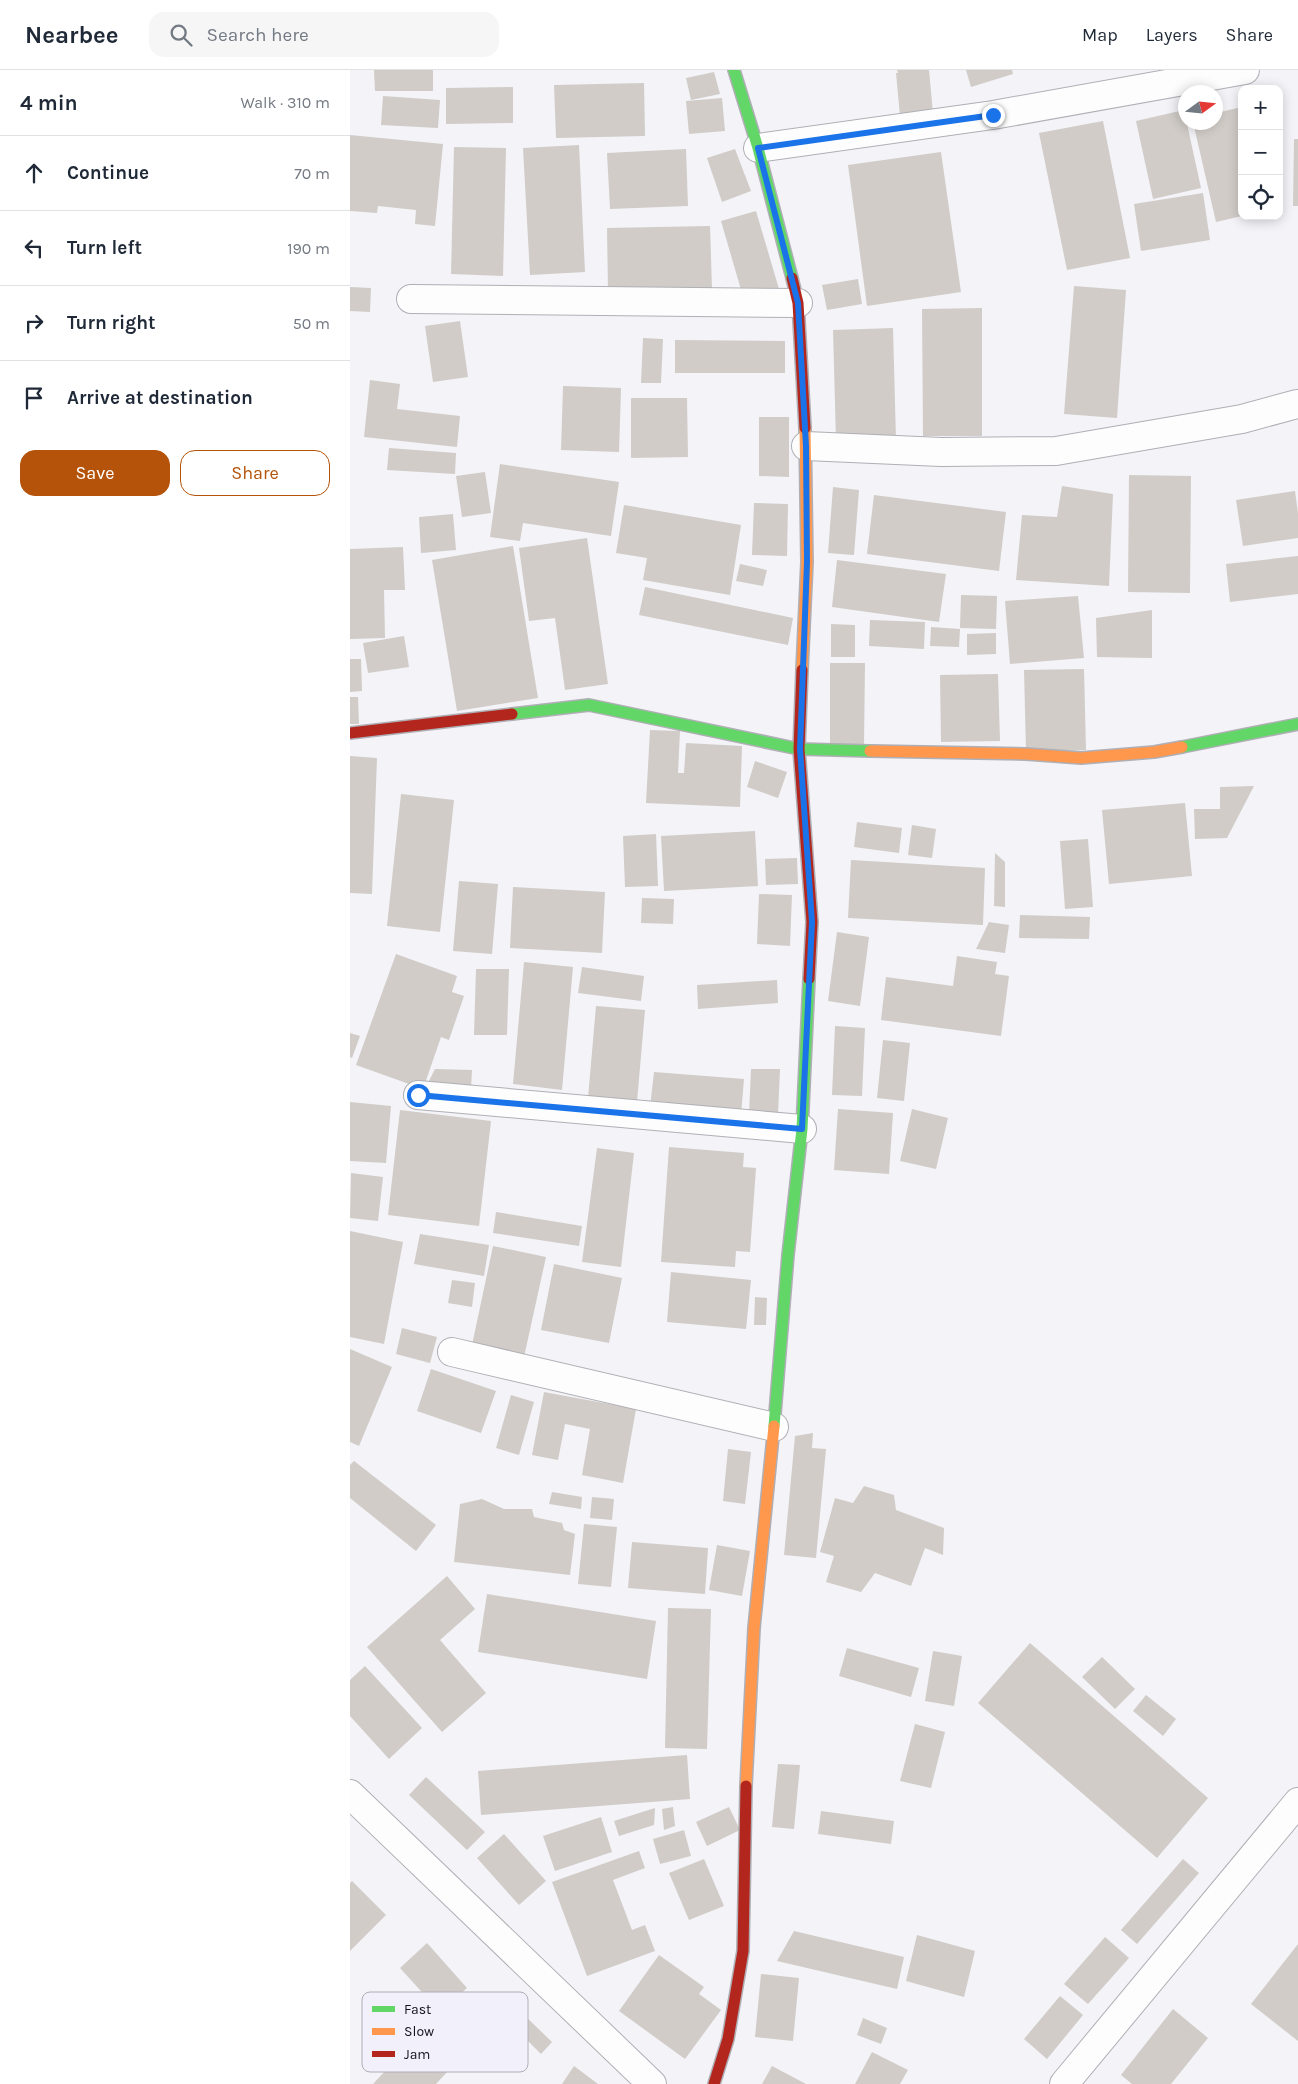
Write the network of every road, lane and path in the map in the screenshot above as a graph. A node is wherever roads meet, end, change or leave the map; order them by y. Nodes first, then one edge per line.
1 (734, 70) edge
2 (1245, 70) edge
3 (758, 148) junction
4 (411, 299) dead end
5 (798, 303) junction
6 (1297, 404) edge
7 (806, 446) junction
8 (1298, 724) edge
9 (350, 733) edge
10 (800, 749) junction
11 (418, 1095) dead end
12 (802, 1129) junction
13 (452, 1352) dead end
14 (774, 1426) junction
15 (350, 1794) edge
16 (1298, 1802) edge
17 (652, 2084) edge
18 (714, 2084) edge
19 (1064, 2084) edge

1 - 3 street
2 - 3 street
3 - 5 street
4 - 5 street
5 - 7 street
6 - 7 street
7 - 10 street
8 - 10 street
9 - 10 street
10 - 12 street
11 - 12 street
12 - 14 street
13 - 14 street
14 - 18 street
15 - 17 street
16 - 19 street

